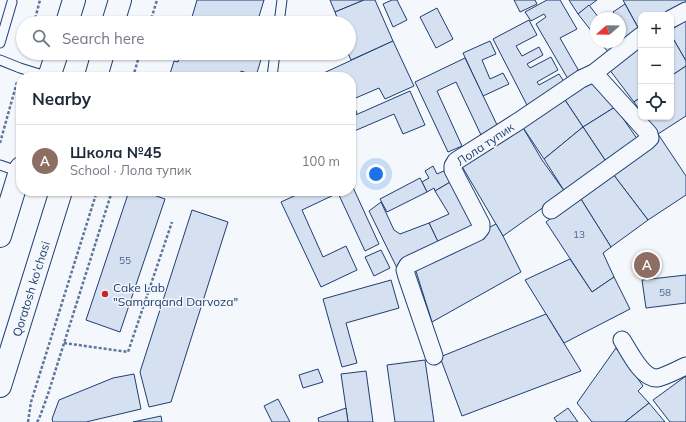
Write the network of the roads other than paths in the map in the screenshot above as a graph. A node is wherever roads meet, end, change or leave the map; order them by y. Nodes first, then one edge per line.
1 (74, 0) edge
2 (120, 0) edge
3 (282, 0) edge
4 (10, 1) edge
5 (686, 11) edge
6 (69, 16) edge
7 (114, 16) edge
8 (280, 16) edge
9 (674, 17) edge
10 (638, 38) edge
11 (0, 43) edge
12 (0, 60) edge
13 (55, 60) edge
14 (101, 60) edge
15 (274, 60) edge
16 (33, 72) edge
17 (51, 72) edge
18 (97, 72) edge
19 (273, 72) edge
20 (594, 73) junction
21 (14, 169) edge
22 (59, 196) edge
23 (550, 210) dead end
24 (0, 236) edge
25 (622, 340) dead end
26 (434, 356) dead end
27 (686, 366) edge
28 (0, 386) edge

1 - 6 main road
2 - 7 main road
3 - 8 lane
4 - 11 lane
5 - 9 street
10 - 20 street, Лола тупик
12 - 16 lane
13 - 17 main road
14 - 18 main road
15 - 19 lane
20 - 23 street
20 - 26 street, Лола тупик
21 - 24 main road
22 - 28 main road, Qoratosh ko'chasi
25 - 27 street

